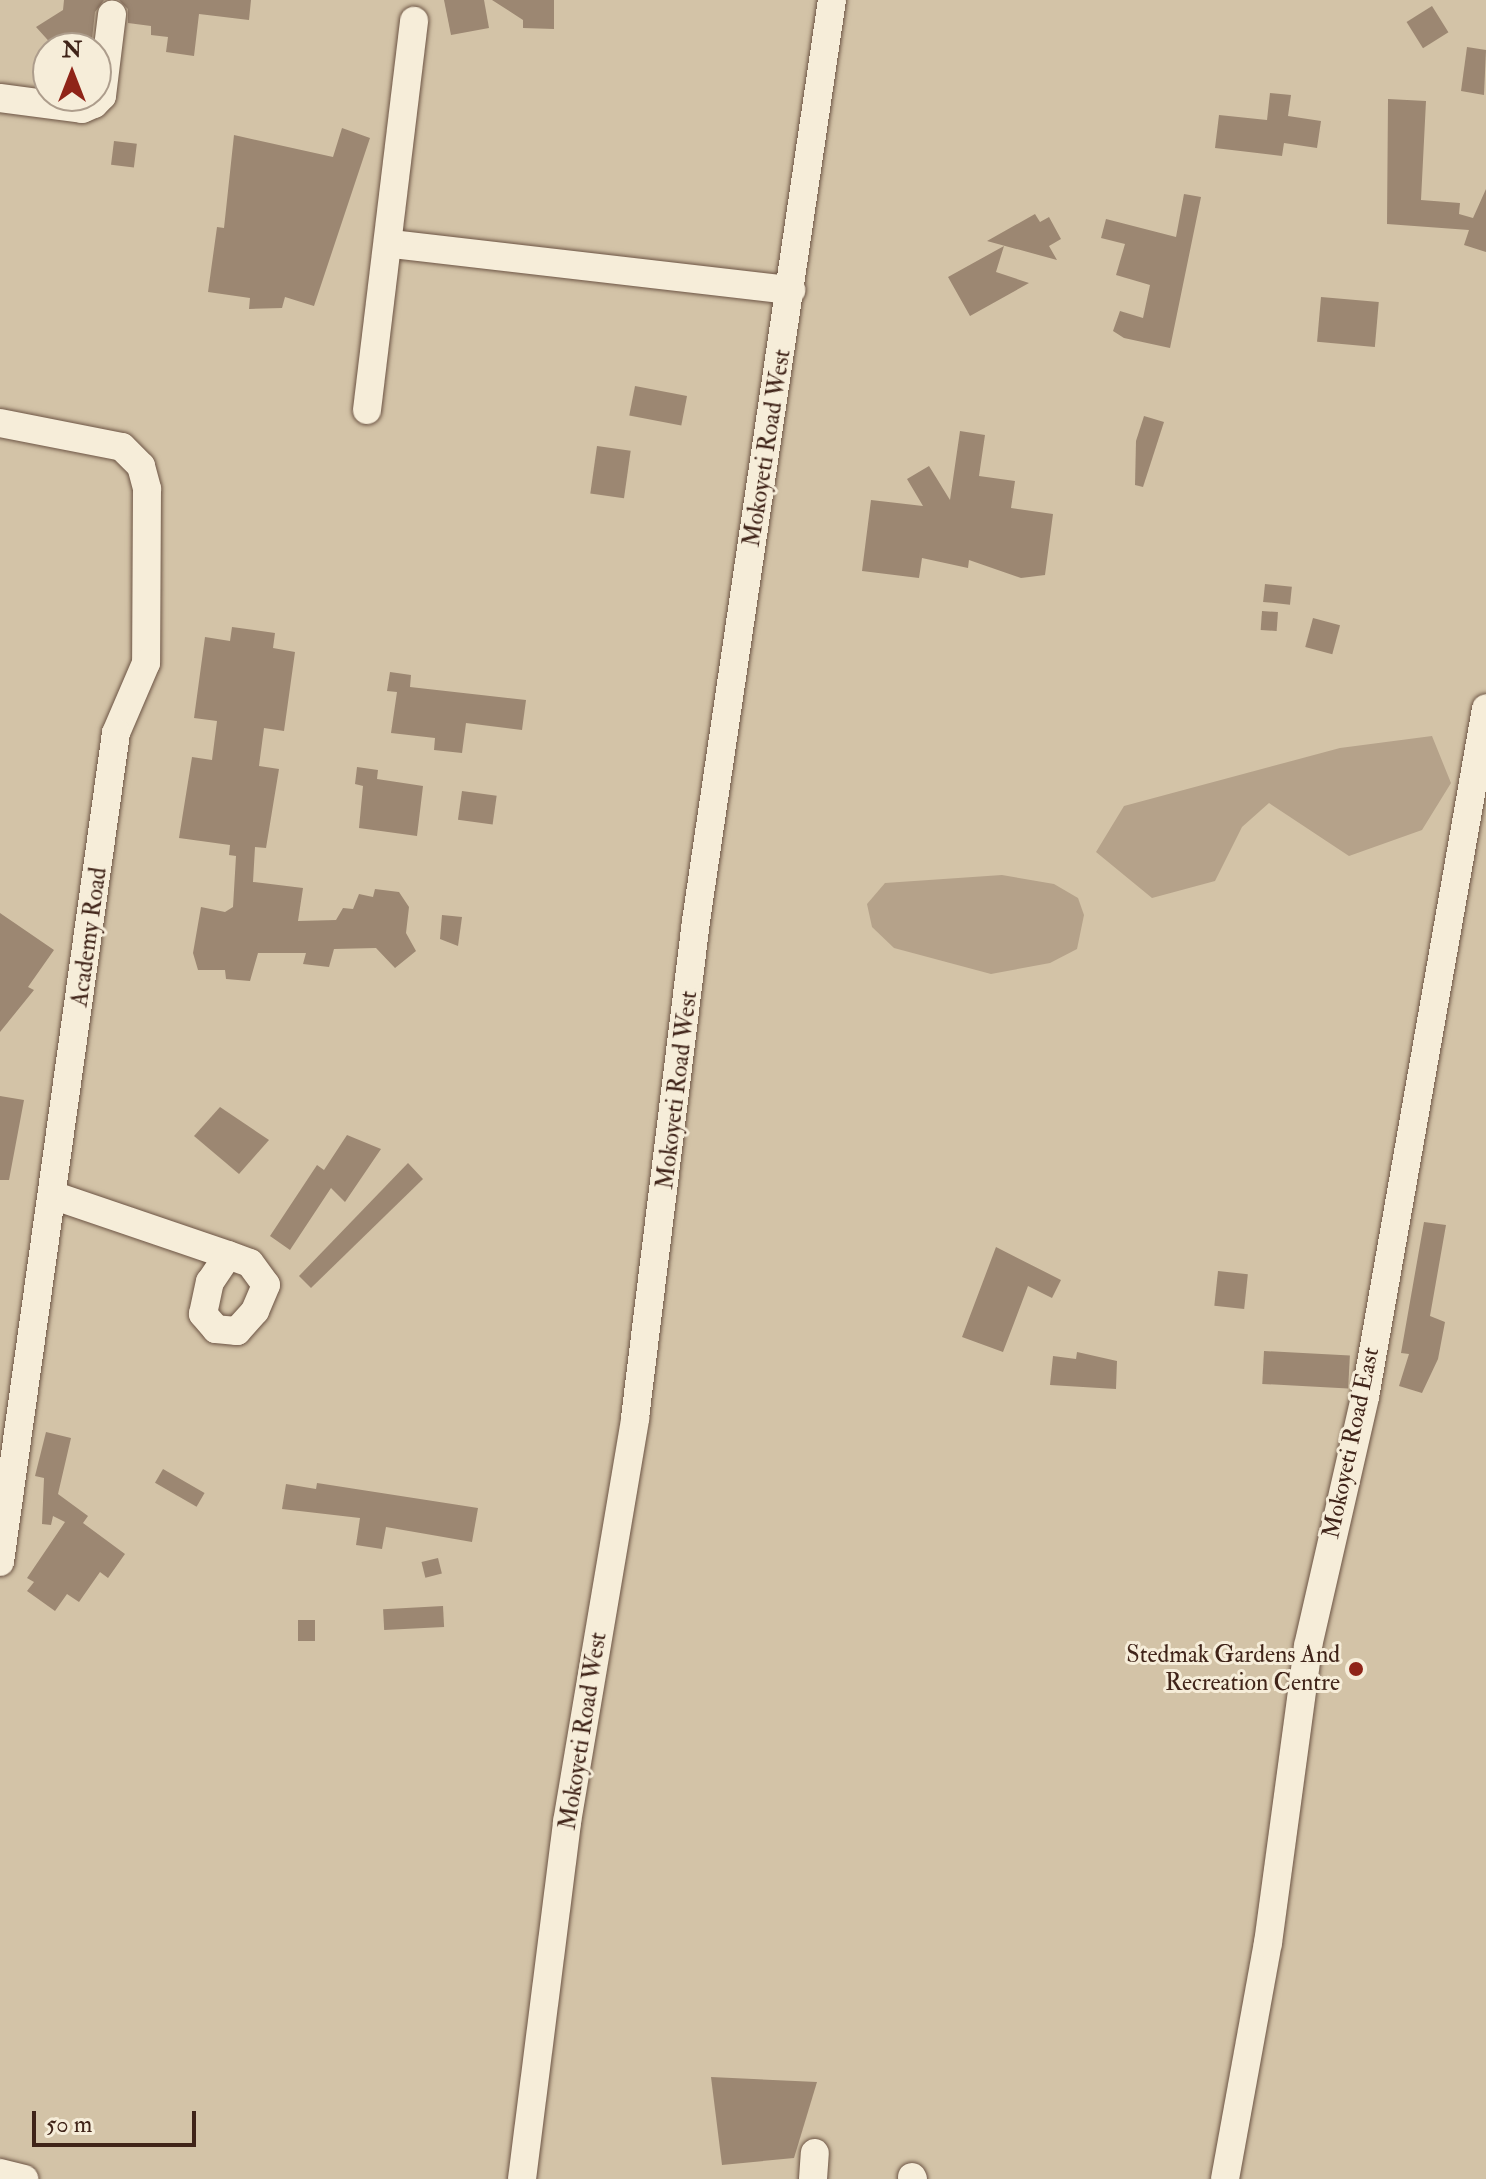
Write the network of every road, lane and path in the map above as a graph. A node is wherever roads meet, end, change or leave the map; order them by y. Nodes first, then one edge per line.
1 (832, 0) edge
2 (112, 15) dead end
3 (414, 21) dead end
4 (0, 98) edge
5 (392, 244) junction
6 (791, 290) junction
7 (367, 410) dead end
8 (0, 423) edge
9 (1486, 709) edge
10 (52, 1195) junction
11 (228, 1255) dead end
12 (0, 1562) edge
13 (0, 2173) edge
14 (24, 2179) edge
15 (522, 2179) edge
16 (1225, 2179) edge

1 - 6 street, Mokoyeti Road West
2 - 4 street
3 - 5 street
5 - 6 street
5 - 7 street
6 - 15 street, Mokoyeti Road West
8 - 10 street, Academy Road
9 - 16 street, Mokoyeti Road East
10 - 11 street
10 - 12 street, Academy Road
13 - 14 street

